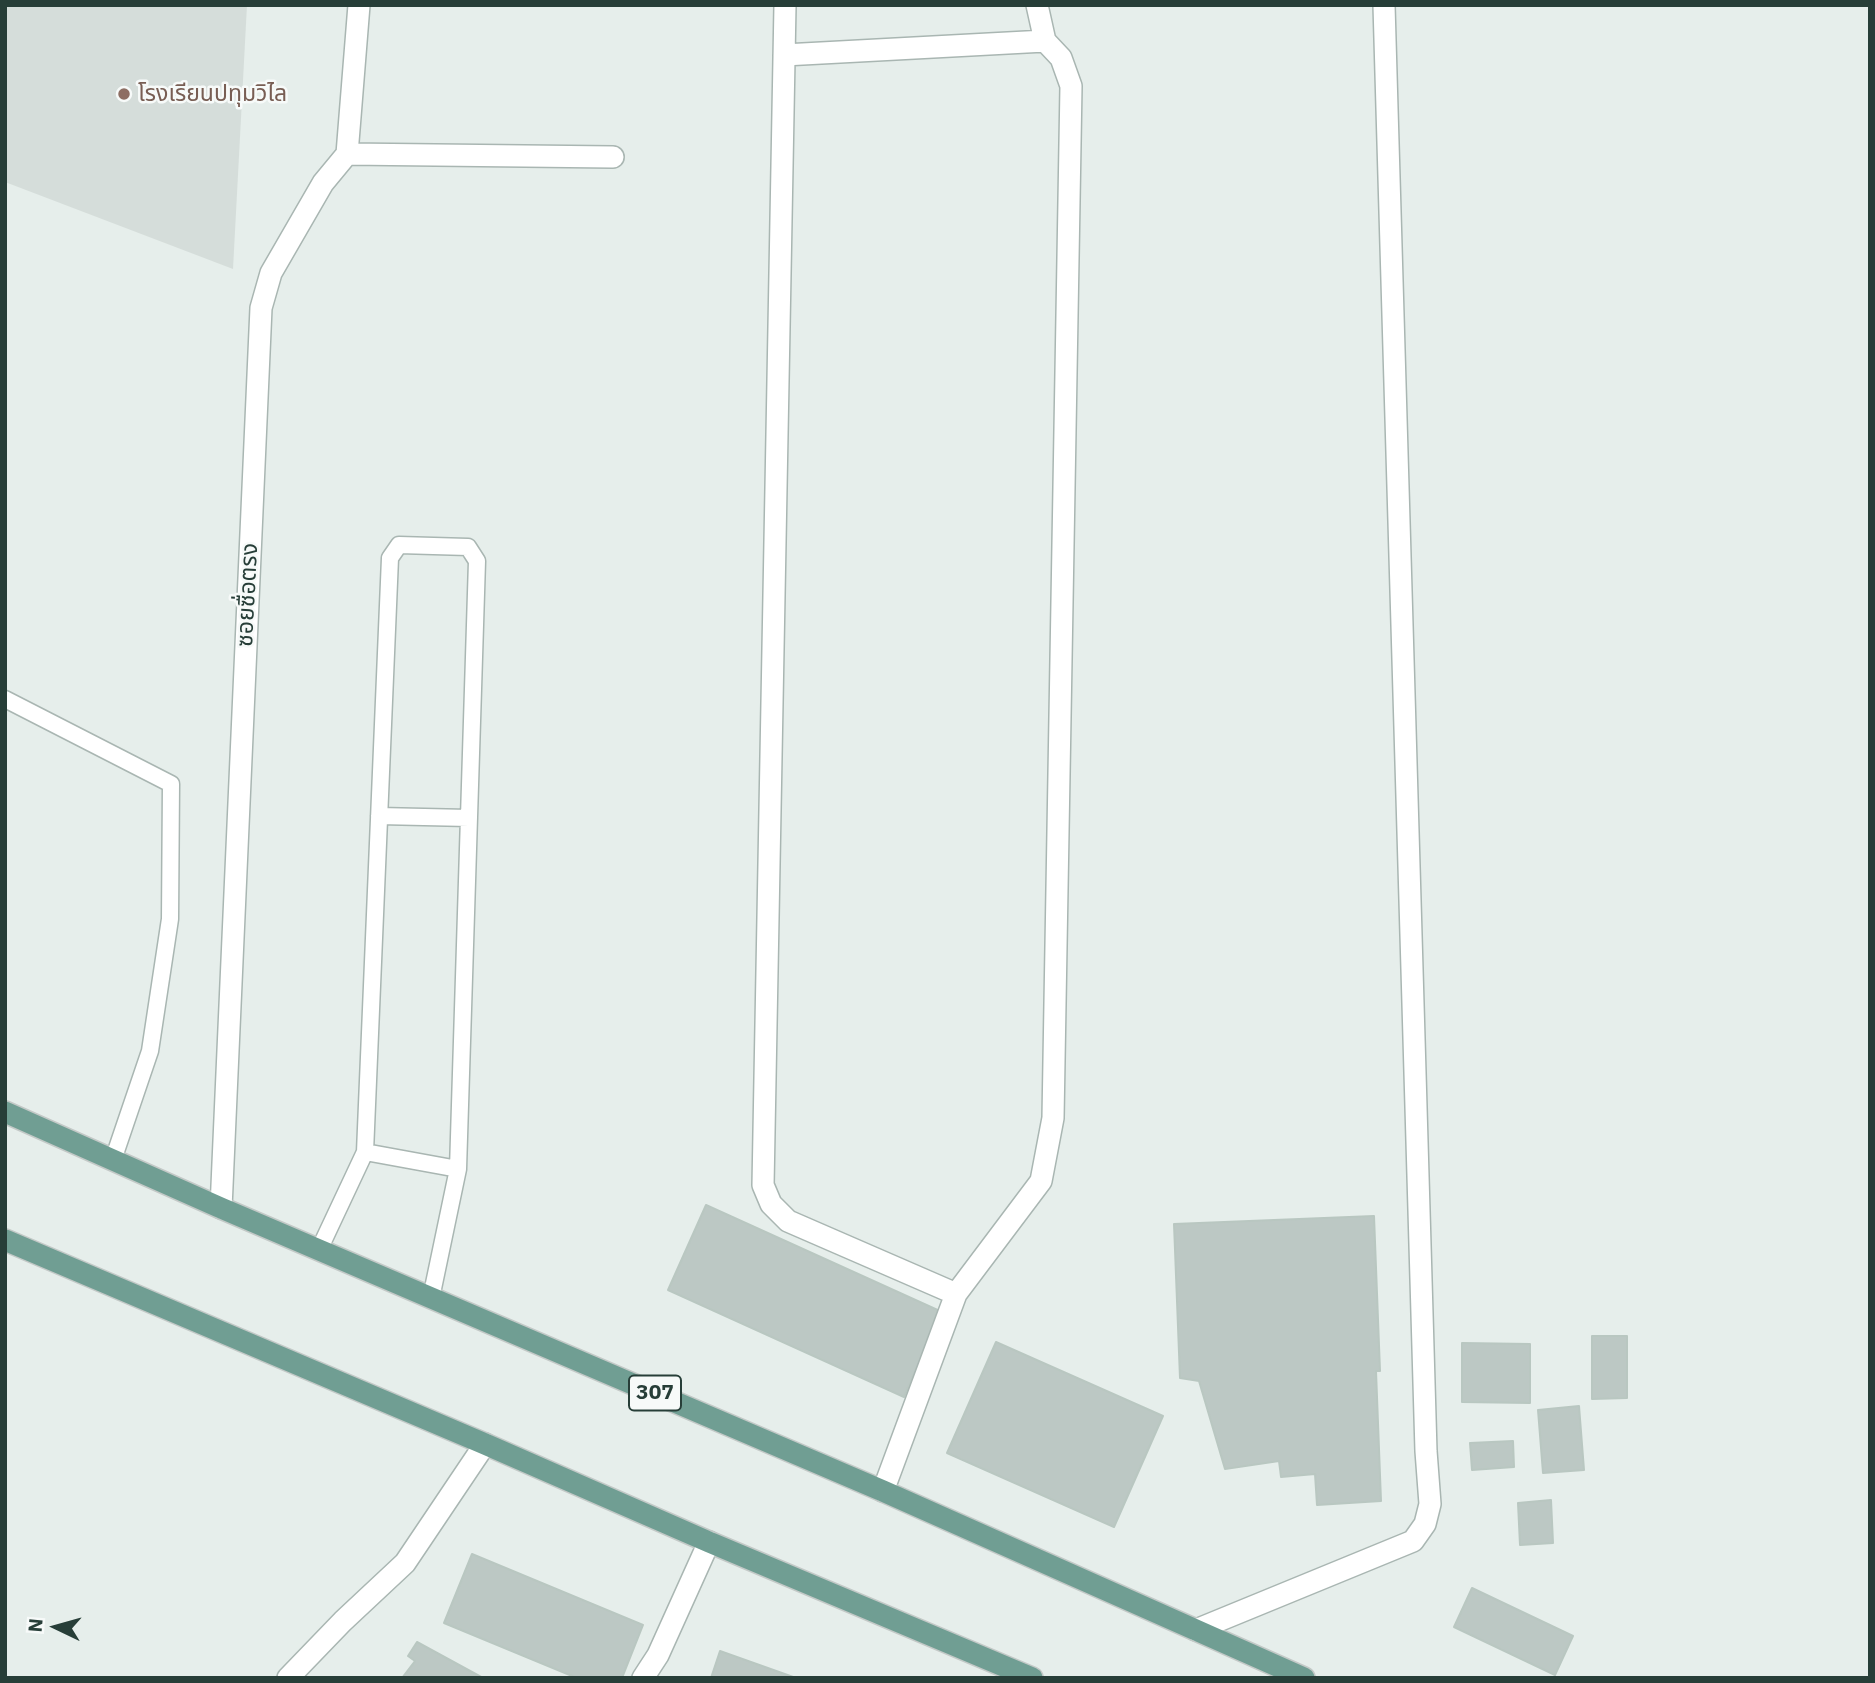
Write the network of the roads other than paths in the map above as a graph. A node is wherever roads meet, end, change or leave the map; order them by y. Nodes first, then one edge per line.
1 (359, 5) edge
2 (785, 5) edge
3 (1037, 5) edge
4 (1384, 5) edge
5 (1045, 41) junction
6 (784, 55) junction
7 (347, 154) junction
8 (613, 157) dead end
9 (5, 699) edge
10 (379, 816) junction
11 (470, 818) junction
12 (5, 1112) edge
13 (365, 1152) junction
14 (113, 1160) junction
15 (458, 1168) junction
16 (221, 1208) junction
17 (5, 1240) edge
18 (318, 1250) junction
19 (956, 1294) junction
20 (431, 1298) junction
21 (485, 1444) junction
22 (883, 1491) junction
23 (709, 1542) junction
24 (1196, 1630) junction
25 (1022, 1676) edge
26 (288, 1678) edge
27 (643, 1678) edge
28 (1304, 1678) edge

1 - 7 street
2 - 6 street
3 - 5 street
4 - 24 street
5 - 6 street
5 - 19 street
6 - 19 street
7 - 8 street
7 - 16 street, ซอยซื่อตรง
9 - 14 lane
10 - 11 lane
10 - 11 lane
10 - 13 lane
11 - 15 lane
12 - 14 main road, 307
13 - 15 lane
13 - 18 lane
14 - 16 main road, 307
15 - 20 lane
16 - 18 main road, 307
17 - 21 main road
18 - 20 main road, 307
19 - 22 street
20 - 22 main road, 307
21 - 23 main road
21 - 26 street
22 - 24 main road, 307
23 - 25 main road
23 - 27 street
24 - 28 main road, 307

